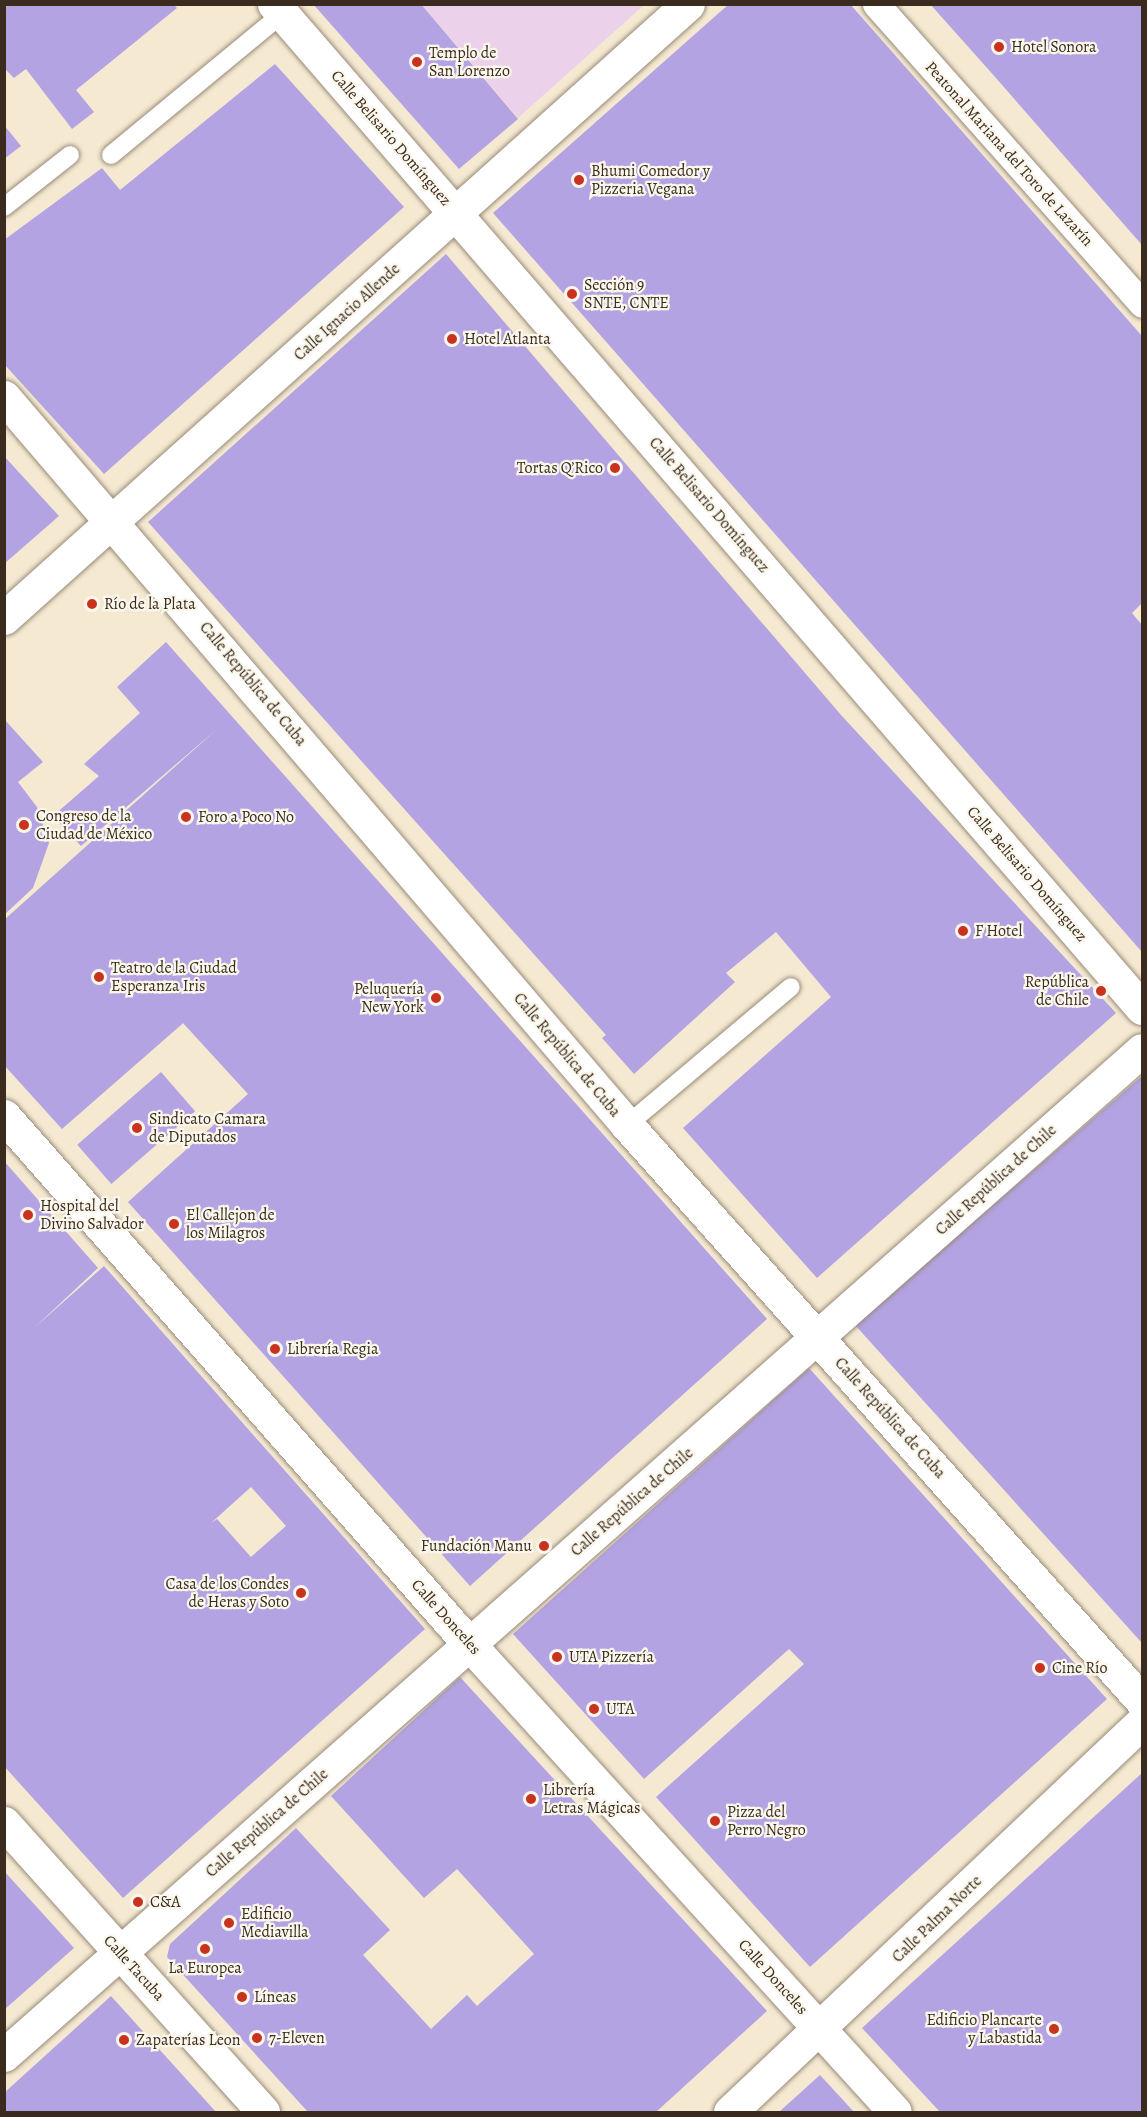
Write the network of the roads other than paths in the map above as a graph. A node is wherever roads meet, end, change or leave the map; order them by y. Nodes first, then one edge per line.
1 (688, 4) edge
2 (876, 4) edge
3 (278, 9) edge
4 (70, 155) dead end
5 (111, 155) dead end
6 (4, 207) edge
7 (457, 213) junction
8 (1143, 304) edge
9 (4, 397) edge
10 (114, 521) junction
11 (4, 618) edge
12 (791, 987) dead end
13 (1143, 1008) edge
14 (1143, 1050) edge
15 (4, 1116) edge
16 (627, 1125) junction
17 (818, 1338) junction
18 (470, 1645) junction
19 (1143, 1701) edge
20 (1143, 1722) edge
21 (4, 1823) edge
22 (119, 1952) junction
23 (821, 2030) junction
24 (4, 2055) edge
25 (263, 2112) edge
26 (730, 2112) edge
27 (895, 2112) edge

1 - 7 street, Calle Ignacio Allende
2 - 8 street, Peatonal Mariana del Toro de Lazarín
3 - 5 lane
3 - 7 street, Calle Belisario Domínguez
4 - 6 lane
7 - 10 street, Calle Ignacio Allende
7 - 13 street, Calle Belisario Domínguez
9 - 10 street, Calle República de Cuba
10 - 11 street, Calle Ignacio Allende
10 - 16 street, Calle República de Cuba
12 - 16 lane
14 - 17 street, Calle República de Chile
15 - 18 street, Calle Donceles
16 - 17 street, Calle República de Cuba
17 - 18 street, Calle República de Chile
17 - 19 street, Calle República de Cuba
18 - 22 street, Calle República de Chile
18 - 23 street, Calle Donceles
20 - 23 street, Calle Palma Norte
21 - 22 street, Calle Tacuba
22 - 24 street, Calle República de Chile
22 - 25 street, Calle Tacuba
23 - 26 street, Calle Palma Norte
23 - 27 street, Calle Donceles

